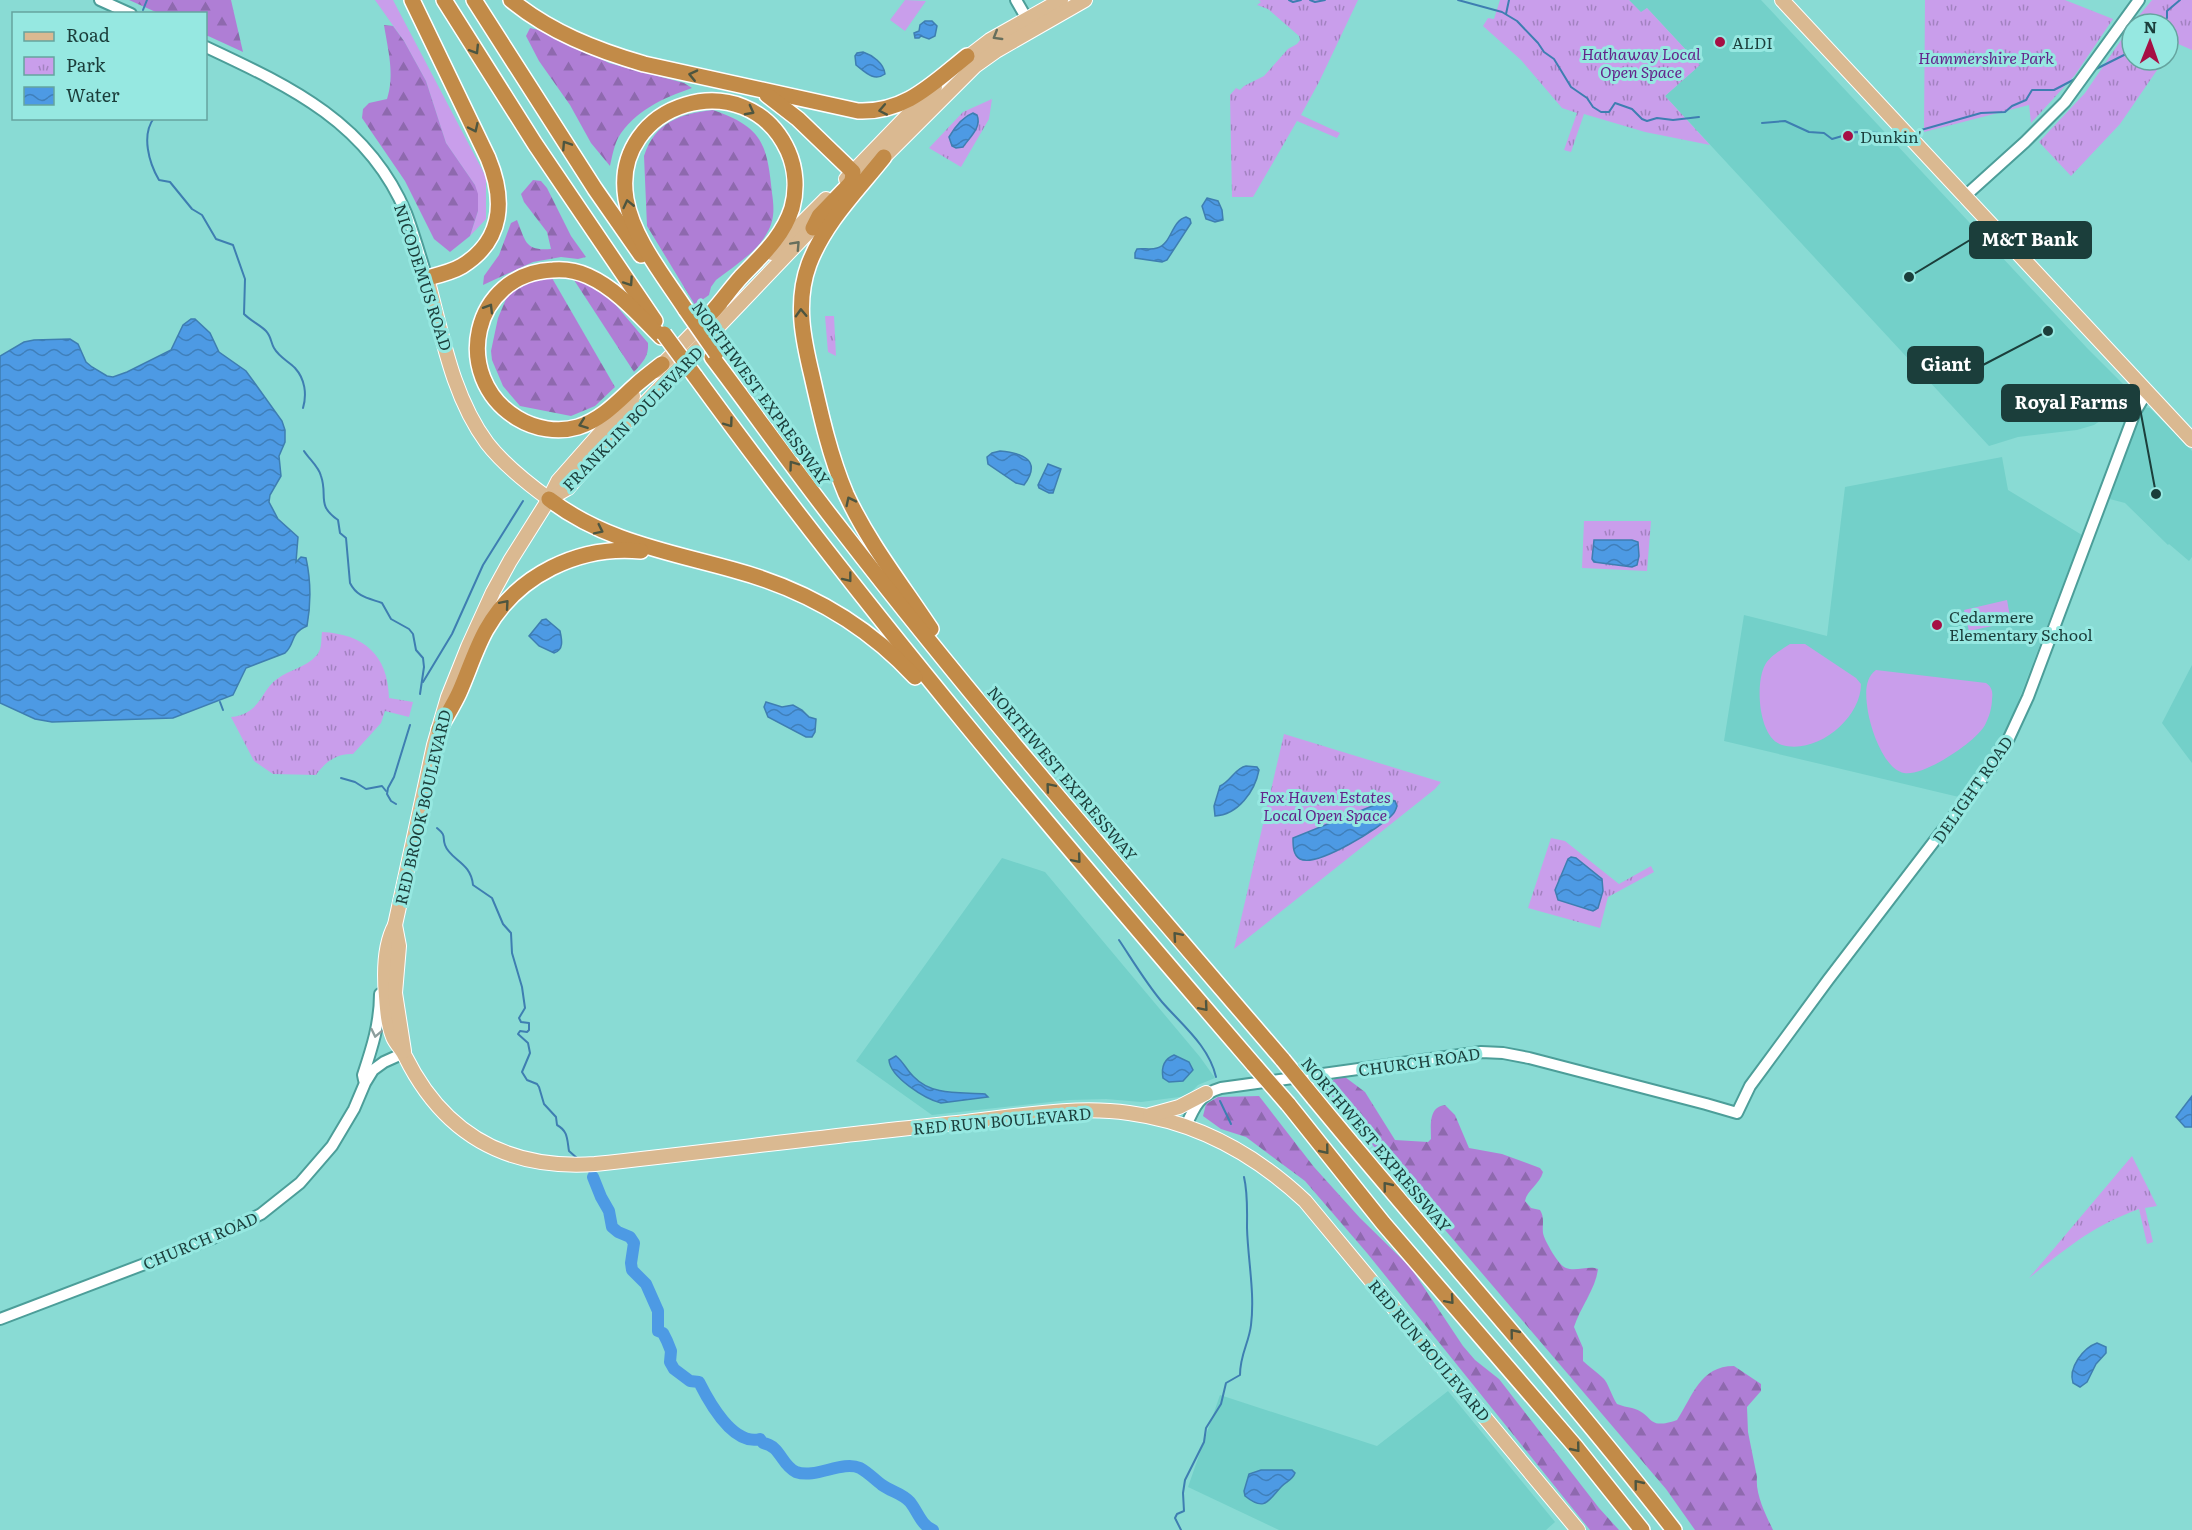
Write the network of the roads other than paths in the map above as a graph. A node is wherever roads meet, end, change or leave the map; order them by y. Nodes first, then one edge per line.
1 (100, 0) edge
2 (412, 0) edge
3 (444, 0) edge
4 (474, 0) edge
5 (511, 0) edge
6 (1017, 0) edge
7 (1061, 0) edge
8 (1085, 0) edge
9 (1782, 0) edge
10 (2139, 0) edge
11 (127, 12) edge
12 (1030, 24) junction
13 (207, 47) edge
14 (967, 56) junction
15 (756, 89) junction
16 (884, 157) junction
17 (852, 172) junction
18 (1964, 197) junction
19 (813, 228) junction
20 (427, 278) junction
21 (712, 312) junction
22 (684, 313) junction
23 (663, 336) junction
24 (662, 364) junction
25 (2147, 392) junction
26 (2192, 440) edge
27 (549, 499) junction
28 (696, 560) junction
29 (439, 730) junction
30 (1025, 757) junction
31 (1059, 837) junction
32 (392, 929) junction
33 (404, 1053) junction
34 (365, 1083) junction
35 (1206, 1093) junction
36 (1737, 1113) joint
37 (1145, 1116) junction
38 (1186, 1126) junction
39 (0, 1319) edge
40 (1578, 1530) edge
41 (1642, 1530) edge
42 (1674, 1530) edge

1 - 11 street
2 -> 20 highway
3 -> 23 highway
22 -> 4 highway, NORTHWEST EXPRESSWAY
15 -> 5 highway
6 - 12 street
7 - 12 main road, FRANKLIN BOULEVARD
8 - 12 main road, FRANKLIN BOULEVARD
9 - 18 main road
10 - 18 street
12 -> 14 main road, FRANKLIN BOULEVARD
12 - 16 main road, FRANKLIN BOULEVARD
13 - 20 street, NICODEMUS ROAD
14 -> 15 highway
14 - 17 main road, FRANKLIN BOULEVARD
15 - 17 highway
16 - 19 main road, FRANKLIN BOULEVARD
30 -> 16 highway
17 - 19 highway
17 - 21 main road, FRANKLIN BOULEVARD
18 - 25 main road
27 -> 19 main road, FRANKLIN BOULEVARD
20 - 27 main road, NICODEMUS ROAD
22 -> 21 highway
21 - 24 main road, FRANKLIN BOULEVARD
30 -> 22 highway, NORTHWEST EXPRESSWAY
24 -> 23 highway
23 -> 31 highway, bridge
24 - 27 main road, FRANKLIN BOULEVARD
25 - 26 main road
25 - 36 street, DELIGHT ROAD
27 -> 28 highway
27 - 29 main road, RED BROOK BOULEVARD
29 -> 28 highway
28 - 31 highway
29 - 32 main road, RED BROOK BOULEVARD
42 -> 30 highway, NORTHWEST EXPRESSWAY, bridge
31 -> 41 highway, bridge
32 - 33 main road, RED RUN BOULEVARD
32 -> 34 street
33 - 34 street, CHURCH ROAD
33 - 37 main road, RED RUN BOULEVARD
34 - 39 street, CHURCH ROAD
35 - 36 street, CHURCH ROAD
35 - 37 main road
35 - 38 street
37 - 38 main road, RED RUN BOULEVARD
38 - 40 main road, RED RUN BOULEVARD

